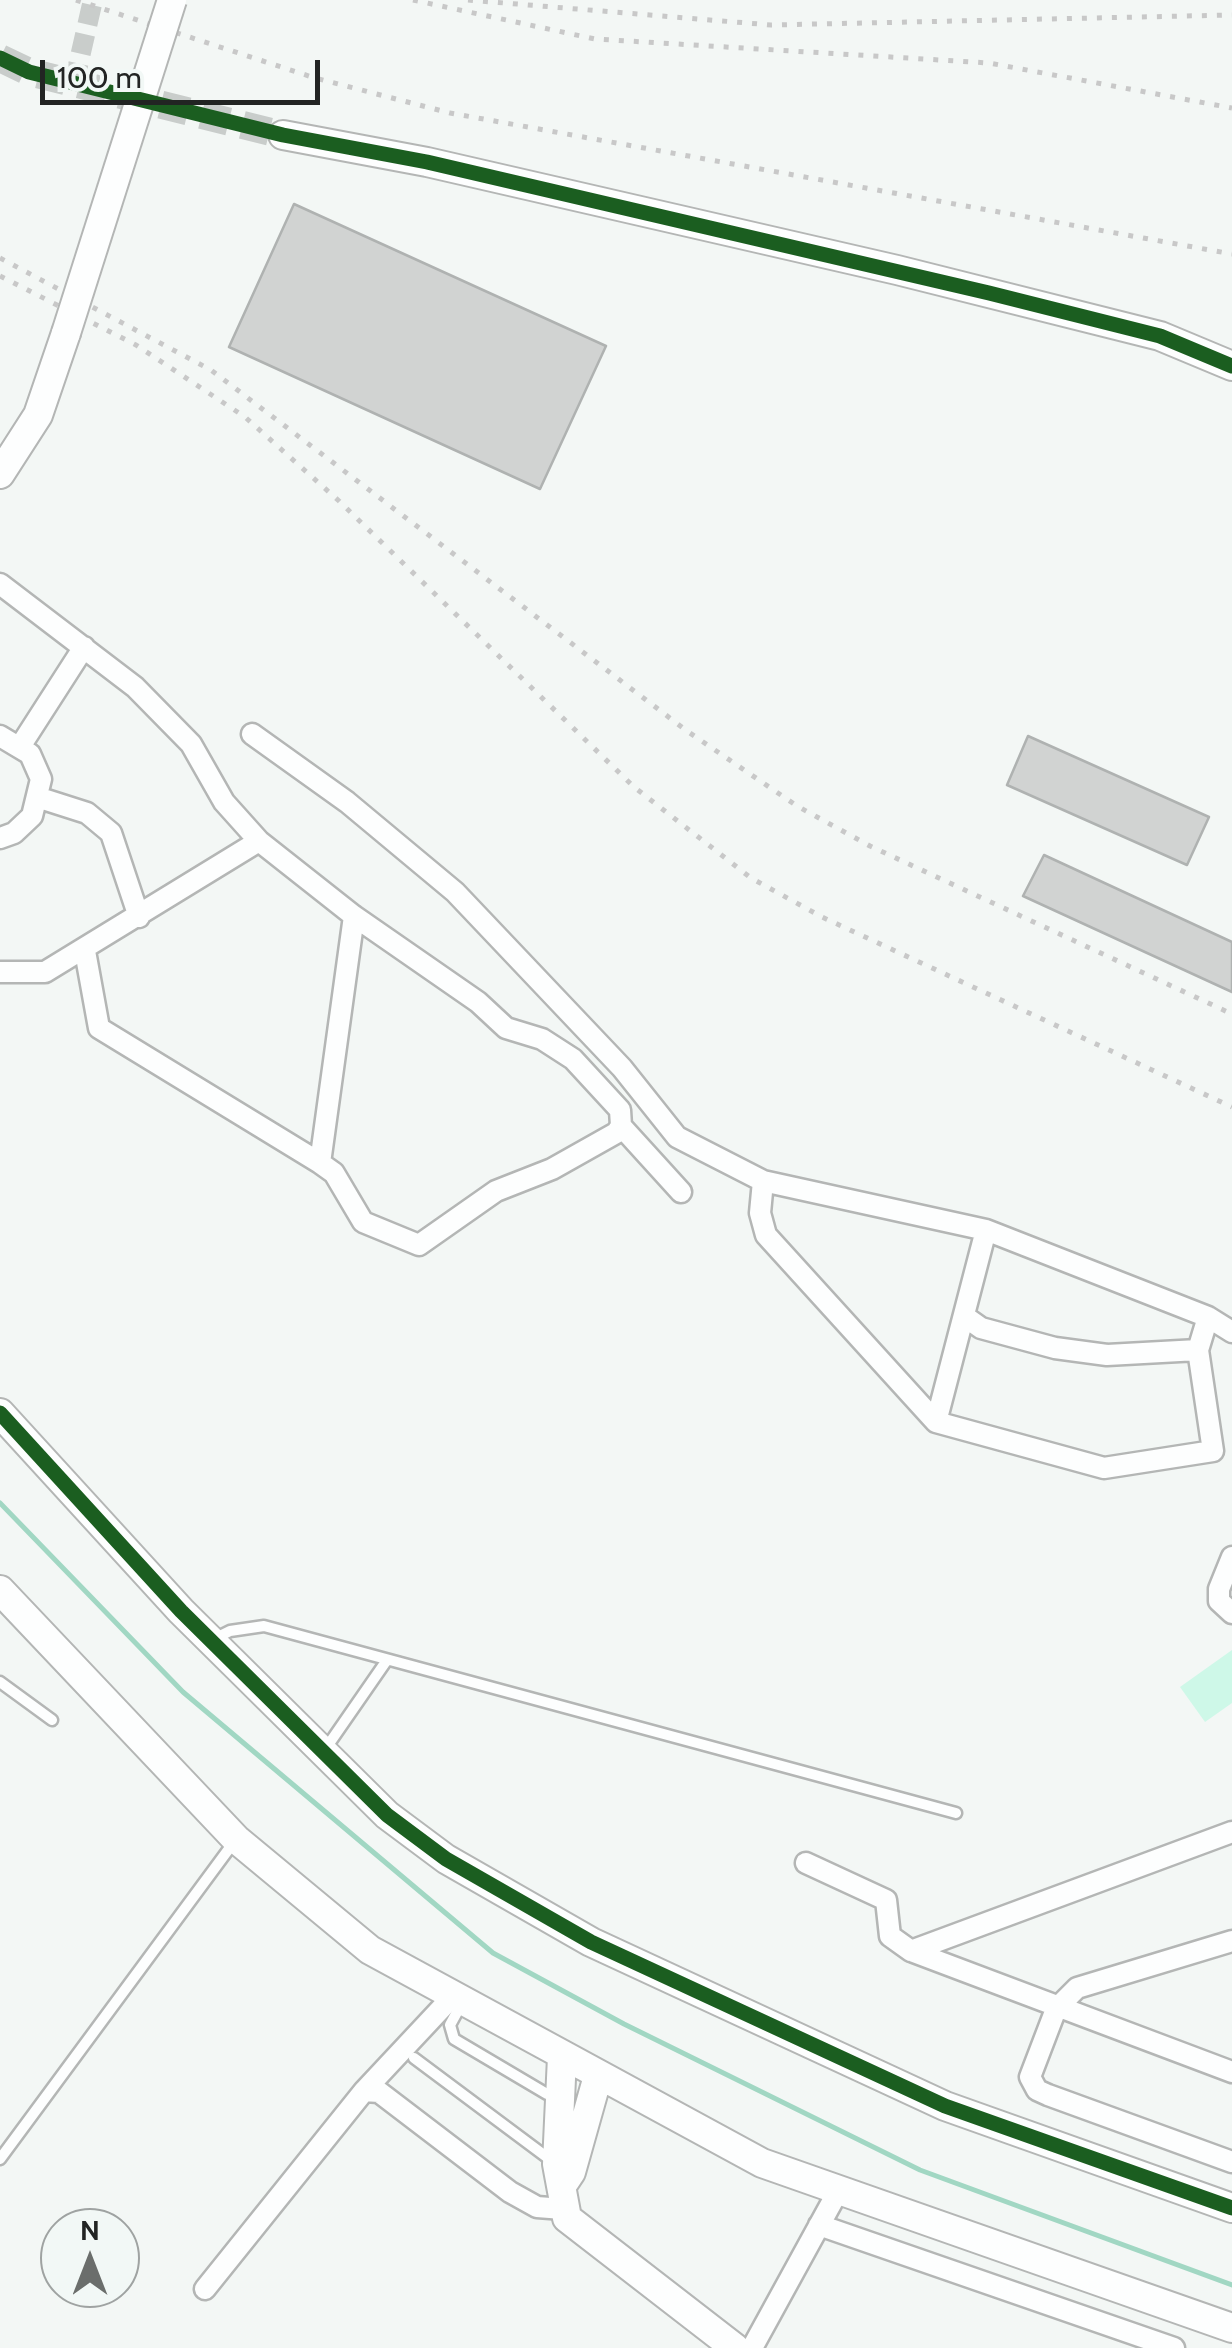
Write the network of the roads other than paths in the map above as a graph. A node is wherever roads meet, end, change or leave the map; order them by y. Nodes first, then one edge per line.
1 (172, 0) edge
2 (282, 135) tunnel mouth
3 (1232, 366) edge
4 (0, 474) edge
5 (0, 584) edge
6 (84, 647) junction
7 (252, 734) dead end
8 (0, 736) edge
9 (21, 745) junction
10 (40, 798) junction
11 (0, 838) edge
12 (259, 841) junction
13 (354, 916) junction
14 (139, 917) junction
15 (85, 951) junction
16 (0, 972) edge
17 (621, 1126) junction
18 (320, 1162) junction
19 (763, 1180) junction
20 (681, 1192) dead end
21 (986, 1230) junction
22 (964, 1316) junction
23 (1208, 1318) junction
24 (1232, 1332) edge
25 (1198, 1350) junction
26 (0, 1413) edge
27 (936, 1422) junction
28 (1222, 1450) edge
29 (1232, 1557) edge
30 (0, 1590) edge
31 (1232, 1613) edge
32 (211, 1640) junction
33 (386, 1660) junction
34 (0, 1682) edge
35 (52, 1720) dead end
36 (324, 1752) junction
37 (956, 1813) dead end
38 (1232, 1832) edge
39 (236, 1839) junction
40 (806, 1864) dead end
41 (1232, 1941) edge
42 (911, 1952) junction
43 (457, 2000) junction
44 (1056, 2009) junction
45 (414, 2058) dead end
46 (562, 2058) junction
47 (1232, 2072) edge
48 (598, 2076) junction
49 (364, 2091) junction
50 (547, 2094) dead end
51 (0, 2159) edge
52 (1232, 2162) edge
53 (560, 2186) junction
54 (837, 2193) junction
55 (1232, 2208) edge
56 (819, 2225) junction
57 (205, 2289) dead end
58 (1232, 2328) edge
59 (736, 2348) edge
60 (752, 2348) edge
61 (1174, 2348) edge

1 - 4 street, bridge
2 - 3 street
5 - 6 street
6 - 9 street
6 - 12 street
7 - 19 street
8 - 9 street
9 - 10 street
10 - 11 street
10 - 14 street
12 - 13 street
12 - 14 street
13 - 17 street
13 - 18 street
14 - 15 street
15 - 16 street
15 - 18 street
17 - 18 street
17 - 20 street
19 - 21 street
19 - 27 street
21 - 22 street
21 - 23 street
22 - 25 street
22 - 27 street
23 - 24 street
23 - 25 street
25 - 28 street
26 - 32 street
27 - 28 street
29 - 31 street
30 - 39 street
32 - 33 lane
32 - 36 street
33 - 36 lane
33 - 37 lane
34 - 35 lane
36 - 55 street
38 - 42 street
39 - 43 street
39 - 51 lane
40 - 42 street
41 - 44 street
42 - 44 street
43 - 46 street
43 - 49 street
43 - 50 lane
44 - 47 street
44 - 52 street
45 - 53 lane
46 - 48 street
46 - 53 street
48 - 53 street
48 - 54 street
49 - 53 street
49 - 57 street
53 - 59 street
54 - 56 street
54 - 58 street
56 - 60 street
56 - 61 street

